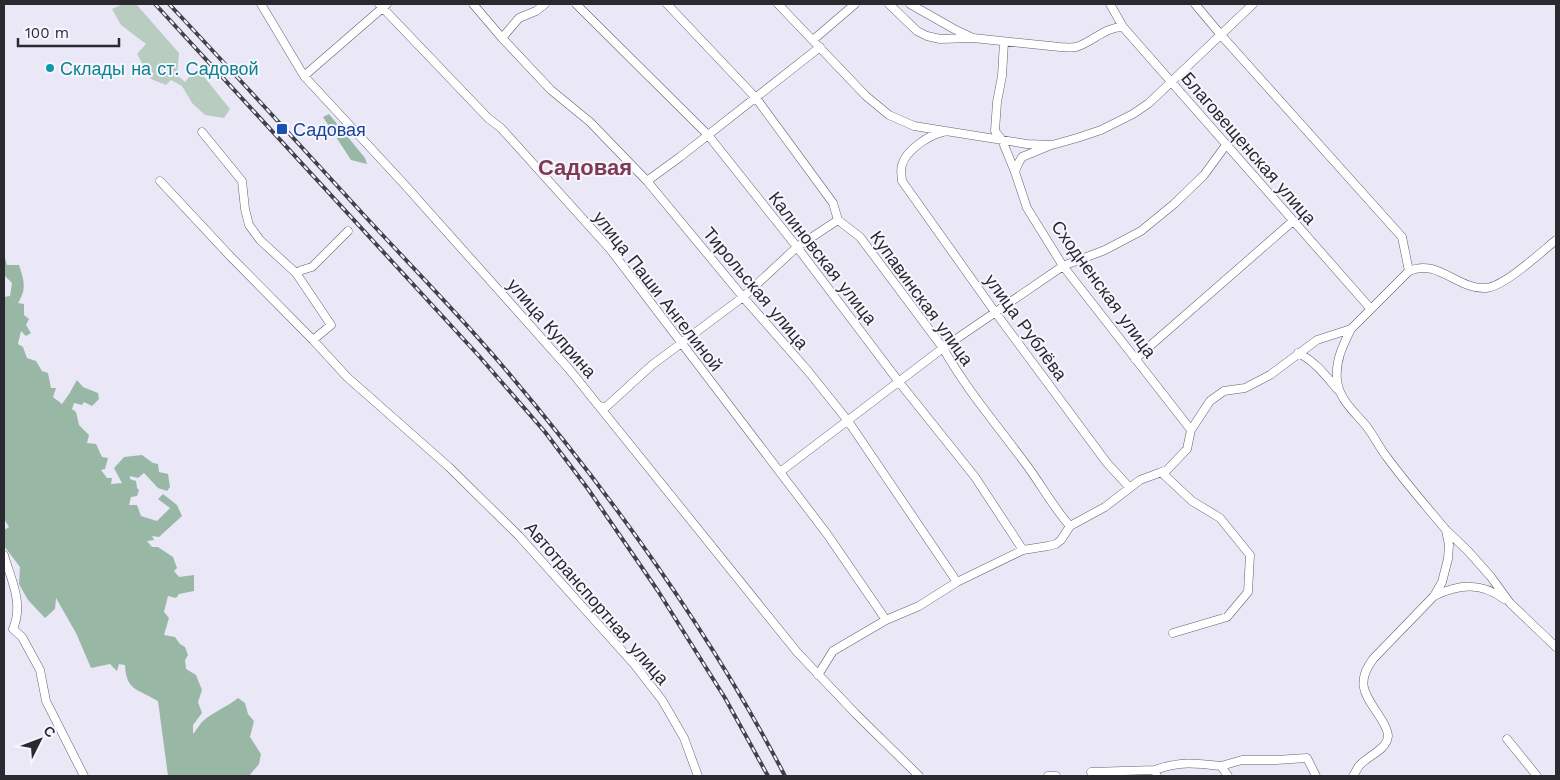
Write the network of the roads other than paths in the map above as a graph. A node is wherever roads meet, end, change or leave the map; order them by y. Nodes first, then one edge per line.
1 (261, 4) edge
2 (473, 4) edge
3 (545, 4) edge
4 (576, 4) edge
5 (667, 4) edge
6 (778, 4) edge
7 (856, 4) edge
8 (889, 4) edge
9 (910, 4) edge
10 (1110, 4) edge
11 (1195, 4) edge
12 (1253, 4) edge
13 (383, 5) edge
14 (1123, 27) junction
15 (954, 29) junction
16 (1221, 35) junction
17 (502, 38) junction
18 (973, 38) junction
19 (953, 39) junction
20 (813, 40) junction
21 (1004, 42) junction
22 (820, 47) junction
23 (304, 76) junction
24 (1172, 82) junction
25 (756, 98) junction
26 (947, 131) junction
27 (202, 132) dead end
28 (708, 135) junction
29 (1002, 140) junction
30 (1052, 144) junction
31 (1226, 145) junction
32 (1015, 172) junction
33 (160, 181) dead end
34 (647, 181) junction
35 (838, 220) junction
36 (1293, 221) junction
37 (348, 231) dead end
38 (1556, 240) edge
39 (797, 247) junction
40 (1063, 266) junction
41 (1409, 271) junction
42 (296, 274) junction
43 (742, 297) junction
44 (1370, 308) junction
45 (995, 312) junction
46 (1350, 329) junction
47 (313, 340) junction
48 (681, 343) junction
49 (942, 348) junction
50 (1298, 353) junction
51 (1135, 359) junction
52 (1337, 365) junction
53 (1321, 371) junction
54 (899, 382) junction
55 (1339, 391) junction
56 (599, 406) junction
57 (848, 421) junction
58 (1191, 430) junction
59 (780, 472) junction
60 (1161, 472) junction
61 (1130, 488) junction
62 (1070, 526) junction
63 (1446, 530) junction
64 (1023, 550) junction
65 (4, 554) edge
66 (957, 582) junction
67 (1434, 596) junction
68 (1510, 603) junction
69 (886, 620) junction
70 (13, 629) junction
71 (4, 630) edge
72 (1173, 632) dead end
73 (1556, 647) edge
74 (818, 675) junction
75 (1507, 739) dead end
76 (1221, 766) junction
77 (1091, 772) dead end
78 (1156, 773) edge
79 (84, 776) edge
80 (698, 776) edge
81 (919, 776) edge
82 (1048, 776) edge
83 (1056, 776) edge
84 (1228, 776) edge
85 (1316, 776) edge
86 (1353, 776) edge
87 (1537, 776) edge

1 - 23 street, улица Куприна
2 - 17 street, Тирольская улица
3 - 17 street
4 - 28 street, Калиновская улица
5 - 25 street
6 - 20 street
7 - 20 street
8 - 19 street
9 - 15 street
10 - 14 street, Благовещенская улица
11 - 16 street
12 - 16 street
13 - 23 street
13 - 48 street, улица Паши Ангелиной
14 - 21 street
14 - 24 street, Благовещенская улица
15 - 18 street
15 - 19 street
16 - 24 street
16 - 41 street
17 - 34 street, Тирольская улица
18 - 19 street
18 - 21 street
20 - 22 street
21 - 29 street, Сходненская улица
22 - 25 street
22 - 26 street
23 - 56 street, улица Куприна
24 - 30 street
24 - 31 street, Благовещенская улица
25 - 28 street
25 - 35 street
26 - 29 street
26 - 45 street, улица Рублёва
27 - 42 street
28 - 34 street
28 - 39 street, Калиновская улица
29 - 30 street
29 - 32 street, Сходненская улица
30 - 32 street
31 - 36 street, Благовещенская улица
31 - 40 street
32 - 40 street, Сходненская улица
33 - 47 street, Автотранспортная улица
34 - 43 street, Тирольская улица
35 - 39 street
35 - 49 street, Купавинская улица
36 - 44 street, Благовещенская улица
36 - 51 street
37 - 42 street
38 - 41 street
39 - 43 street
39 - 54 street, Калиновская улица
40 - 45 street
40 - 51 street, Сходненская улица
41 - 44 street
42 - 47 street
43 - 48 street
43 - 57 street, Тирольская улица
44 - 46 street
45 - 49 street
45 - 61 street, улица Рублёва
46 - 50 street
46 - 52 street
47 - 80 street, Автотранспортная улица
48 - 56 street
48 - 59 street, улица Паши Ангелиной
49 - 54 street
49 - 62 street, Купавинская улица
50 - 53 street
50 - 58 street
51 - 58 street, Сходненская улица
52 - 53 street
52 - 55 street
53 - 55 street
54 - 57 street
54 - 64 street, Калиновская улица
55 - 63 street
56 - 74 street, улица Куприна
57 - 59 street
57 - 66 street, Тирольская улица
58 - 60 street
59 - 69 street, улица Паши Ангелиной
60 - 61 street
60 - 72 street
61 - 62 street
62 - 64 street
63 - 67 street
63 - 68 street
64 - 66 street
65 - 70 street
66 - 69 street
67 - 68 street
67 - 86 street
68 - 73 street
69 - 74 street
70 - 71 street
70 - 79 street
74 - 81 street, улица Куприна
75 - 87 street
76 - 78 street
76 - 84 street
76 - 85 street
77 - 78 street
82 - 83 street

